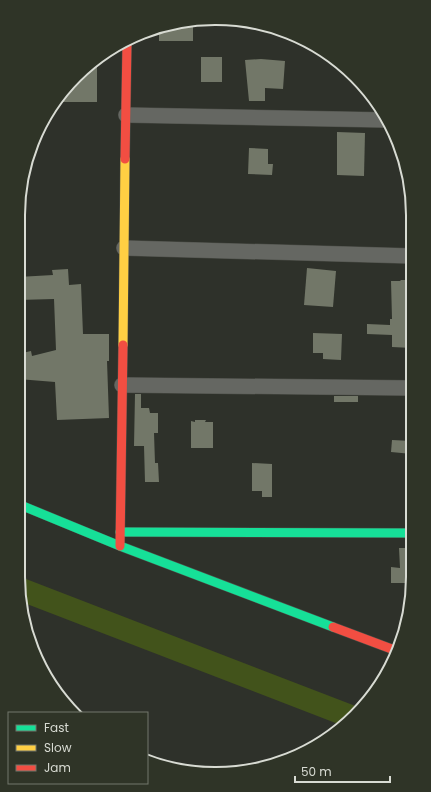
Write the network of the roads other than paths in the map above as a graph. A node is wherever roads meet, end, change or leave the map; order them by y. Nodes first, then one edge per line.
1 (127, 47) edge
2 (126, 115) junction
3 (380, 120) edge
4 (124, 248) junction
5 (406, 256) edge
6 (122, 385) junction
7 (406, 388) edge
8 (25, 507) edge
9 (120, 532) junction
10 (406, 533) edge
11 (120, 546) junction
12 (391, 649) edge

1 - 2 street
2 - 3 street
2 - 4 street
4 - 5 street
4 - 6 street
6 - 7 street
6 - 9 street
8 - 11 street
9 - 10 street
9 - 11 street
11 - 12 street

